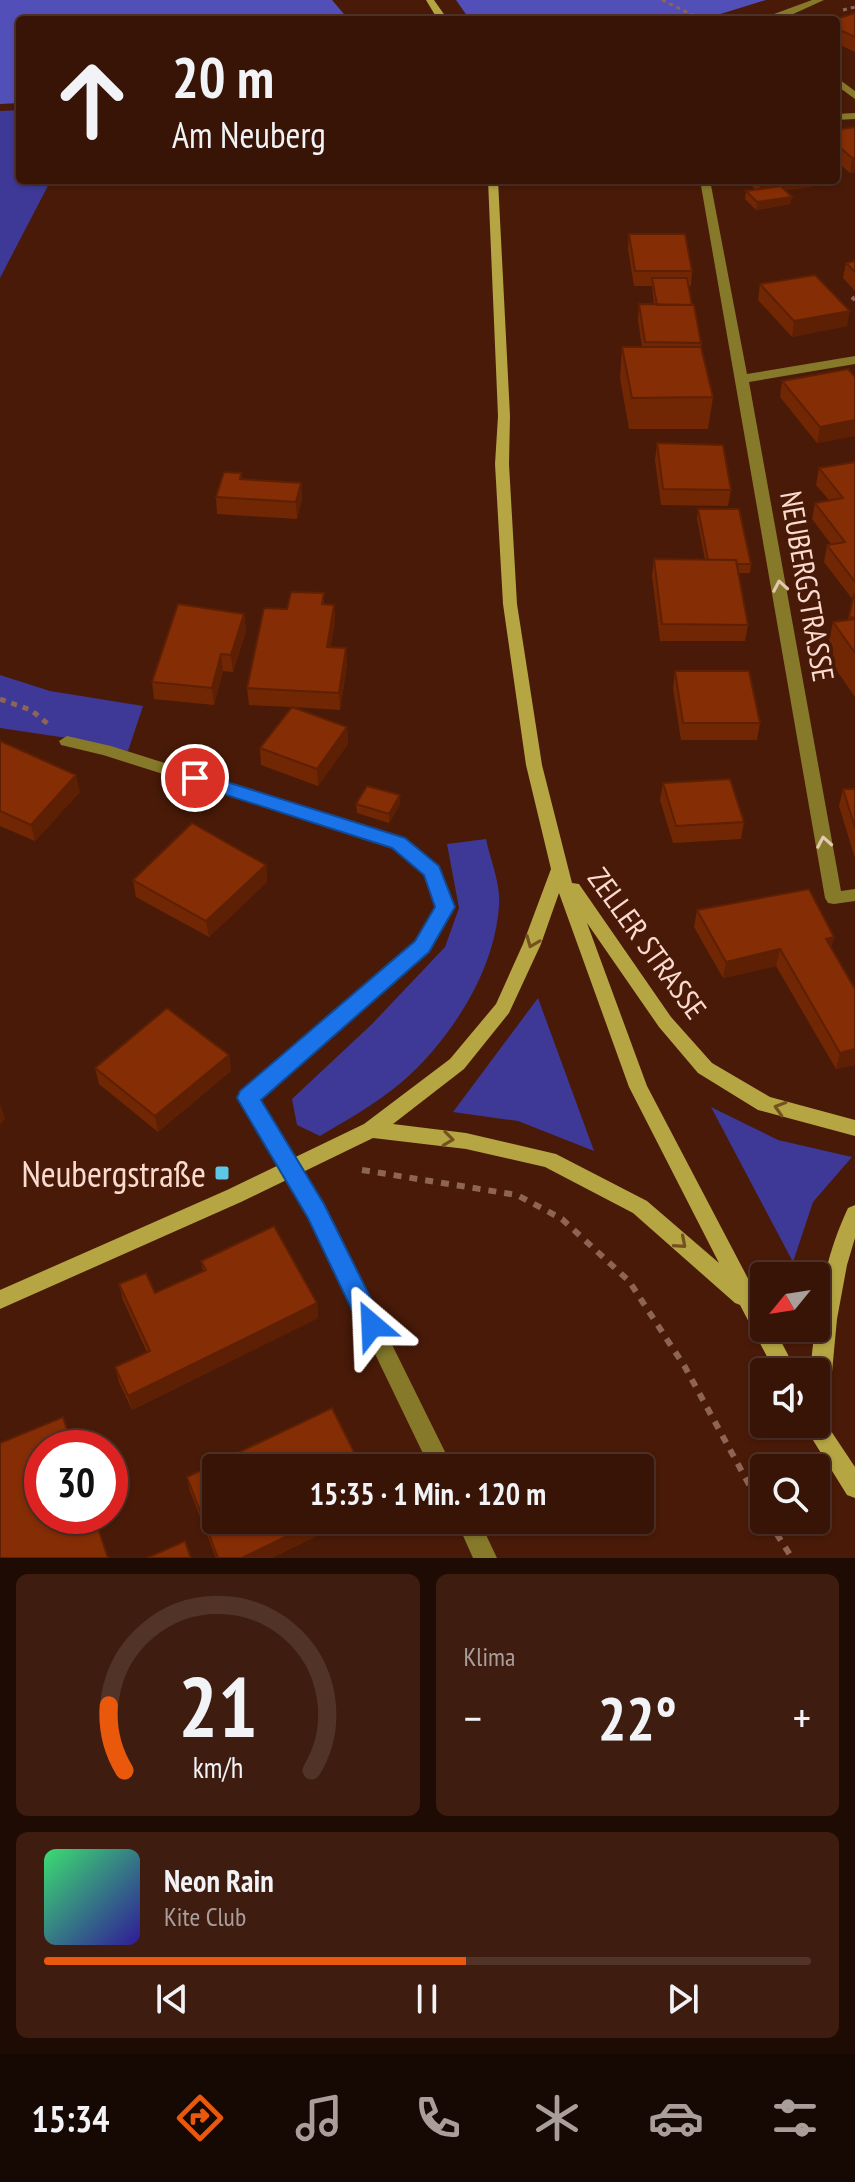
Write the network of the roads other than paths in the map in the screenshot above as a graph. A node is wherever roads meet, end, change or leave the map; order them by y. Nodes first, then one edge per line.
1 (820, 0) edge
2 (781, 16) edge
3 (493, 184) edge
4 (706, 184) edge
5 (855, 360) edge
6 (742, 379) junction
7 (67, 741) road end
8 (559, 869) junction
9 (855, 895) edge
10 (855, 1128) edge
11 (371, 1130) junction
12 (290, 1167) junction
13 (855, 1214) edge
14 (0, 1300) edge
15 (749, 1302) junction
16 (779, 1358) edge
17 (823, 1358) edge
18 (823, 1438) edge
19 (435, 1454) edge
20 (855, 1487) edge
21 (474, 1534) edge
22 (485, 1558) edge

1 - 2 street
3 - 8 main road
4 - 6 street, NEUBERGSTRASSE
5 - 6 street
9 -> 6 street, NEUBERGSTRASSE
7 - 12 street
10 -> 8 main road, ZELLER STRASSE
8 -> 11 main road, ZELLER STRASSE
8 - 15 main road
11 - 12 main road, ZELLER STRASSE
11 -> 15 main road
12 - 14 main road, ZELLER STRASSE
12 - 19 street
13 - 17 main road
15 - 16 main road
18 - 20 main road
21 - 22 street

